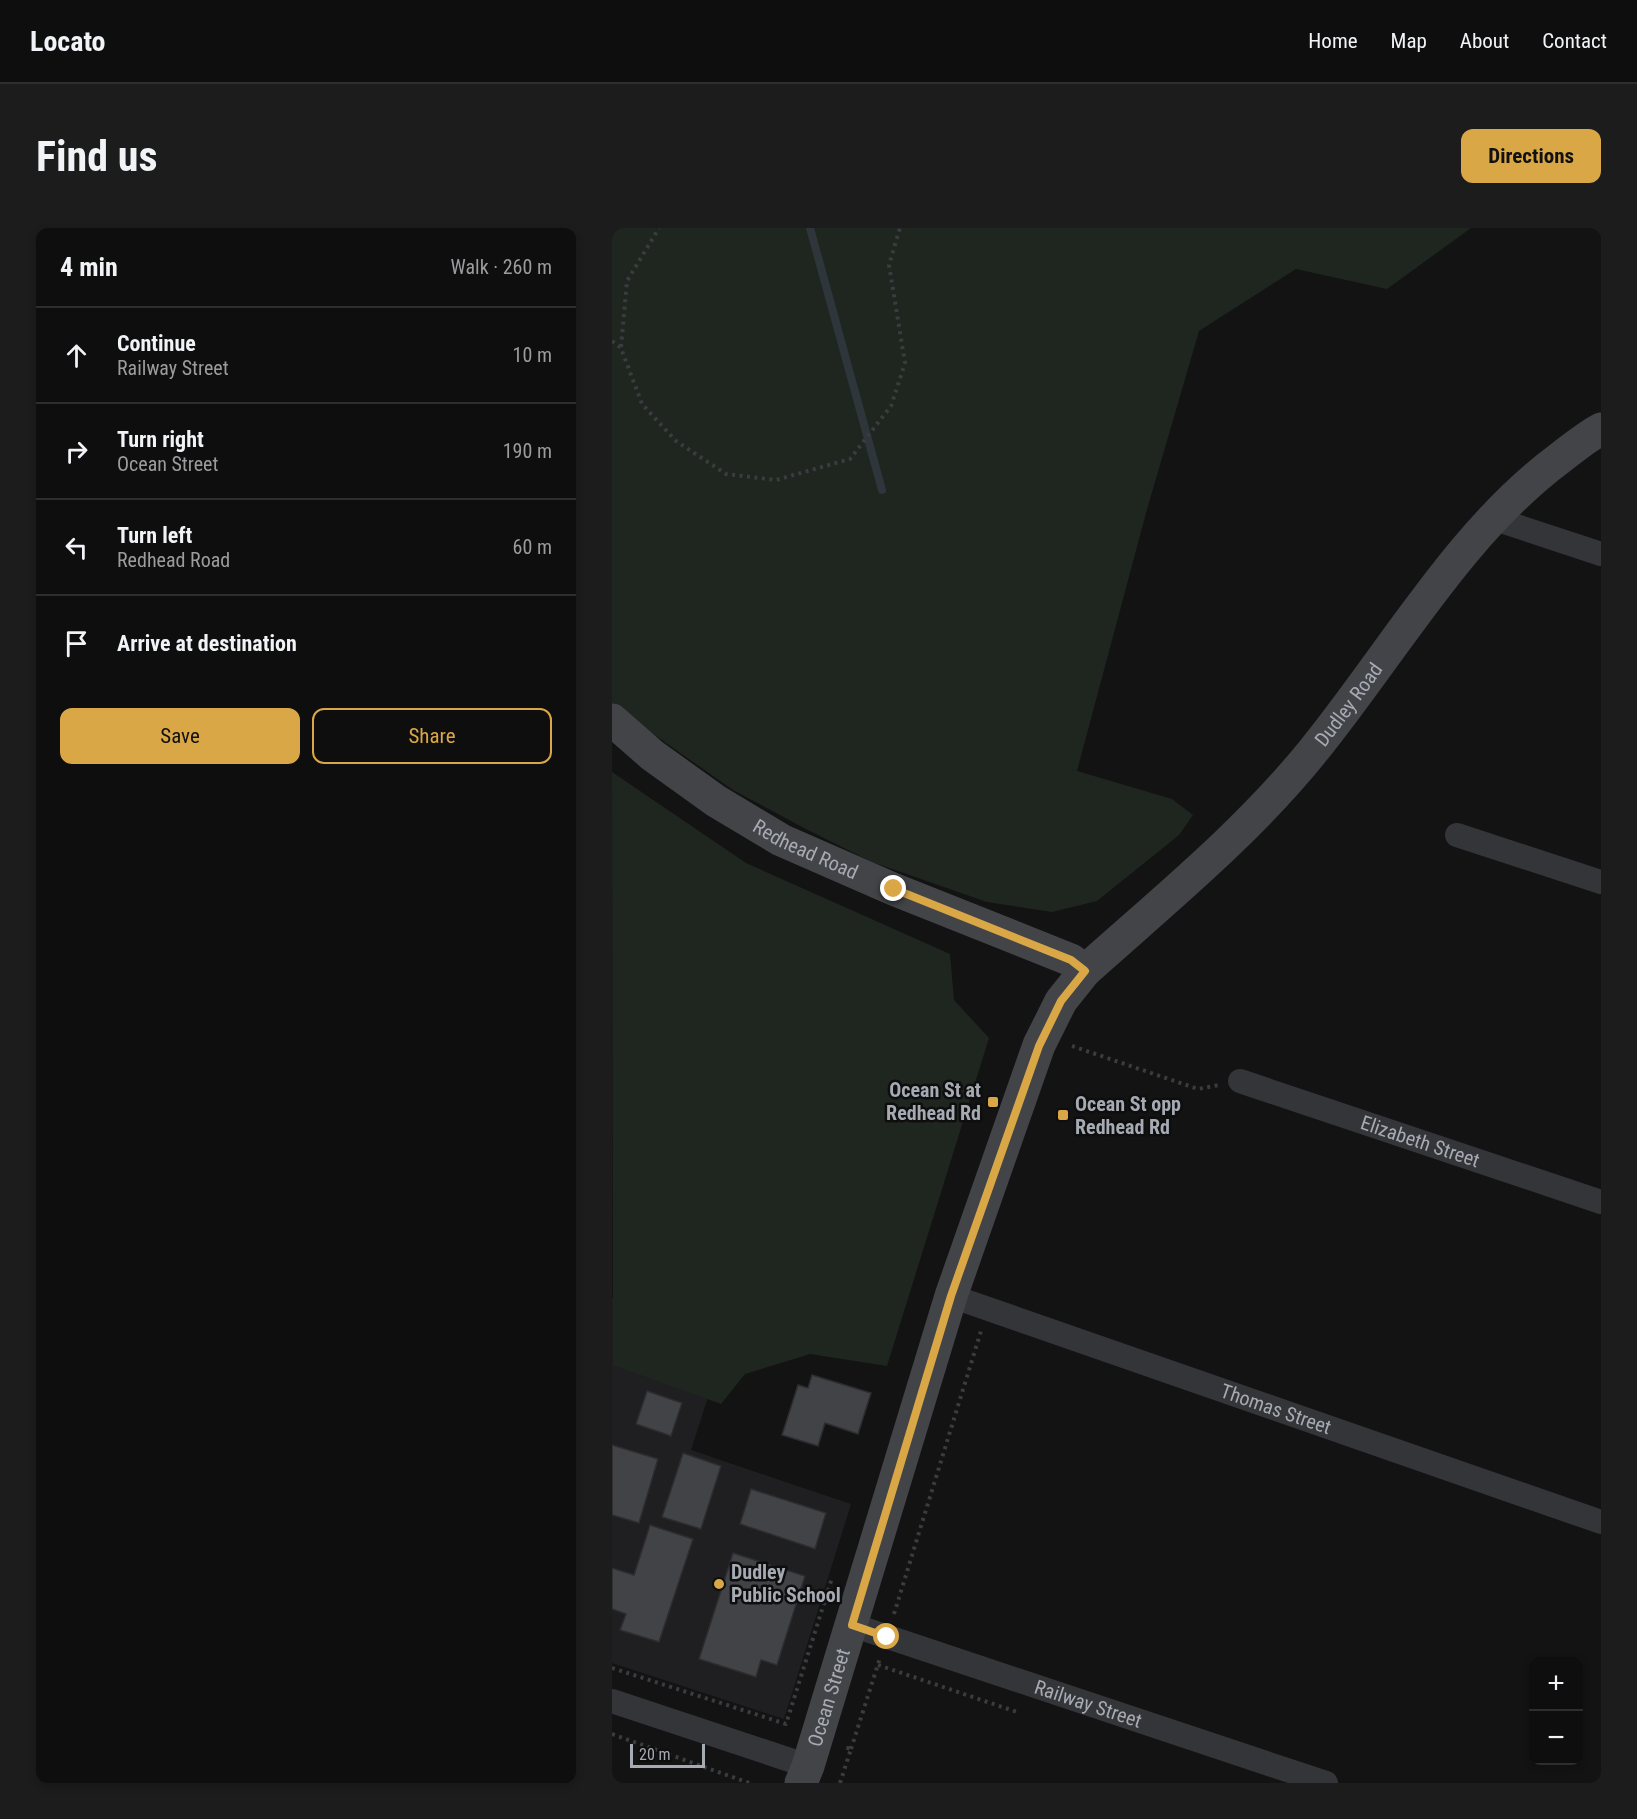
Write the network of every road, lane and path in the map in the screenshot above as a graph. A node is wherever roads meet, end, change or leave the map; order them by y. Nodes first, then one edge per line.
1 (659, 228) edge
2 (900, 228) edge
3 (612, 341) edge
4 (621, 348) junction
5 (1601, 429) edge
6 (1492, 518) junction
7 (1601, 554) edge
8 (612, 720) edge
9 (1457, 835) dead end
10 (1601, 882) edge
11 (1085, 971) junction
12 (1072, 1046) dead end
13 (1240, 1082) joint
14 (1601, 1202) edge
15 (951, 1296) junction
16 (988, 1309) junction
17 (1601, 1522) edge
18 (832, 1578) dead end
19 (852, 1625) junction
20 (887, 1637) junction
21 (878, 1665) junction
22 (612, 1668) edge
23 (612, 1701) edge
24 (1020, 1713) dead end
25 (612, 1734) edge
26 (840, 1746) dead end
27 (851, 1749) junction
28 (804, 1775) edge
29 (749, 1783) edge
30 (840, 1783) edge
31 (1326, 1783) edge

1 - 4 path
2 - 4 path
3 - 4 path
5 - 6 main road, Dudley Road
6 - 7 street
6 - 11 main road, Dudley Road
8 - 11 main road, Redhead Road
9 - 10 street
11 - 15 main road, Ocean Street
12 - 13 path
13 - 14 street, Elizabeth Street
15 - 16 street, Thomas Street
15 - 19 main road, Ocean Street
16 - 17 street, Thomas Street
16 - 20 path
18 - 22 path
19 - 20 street, Railway Street
19 - 28 main road, Ocean Street
20 - 21 path
20 - 31 street, Railway Street
21 - 24 path
21 - 27 path
23 - 28 street
25 - 29 path
26 - 27 path
27 - 30 path

